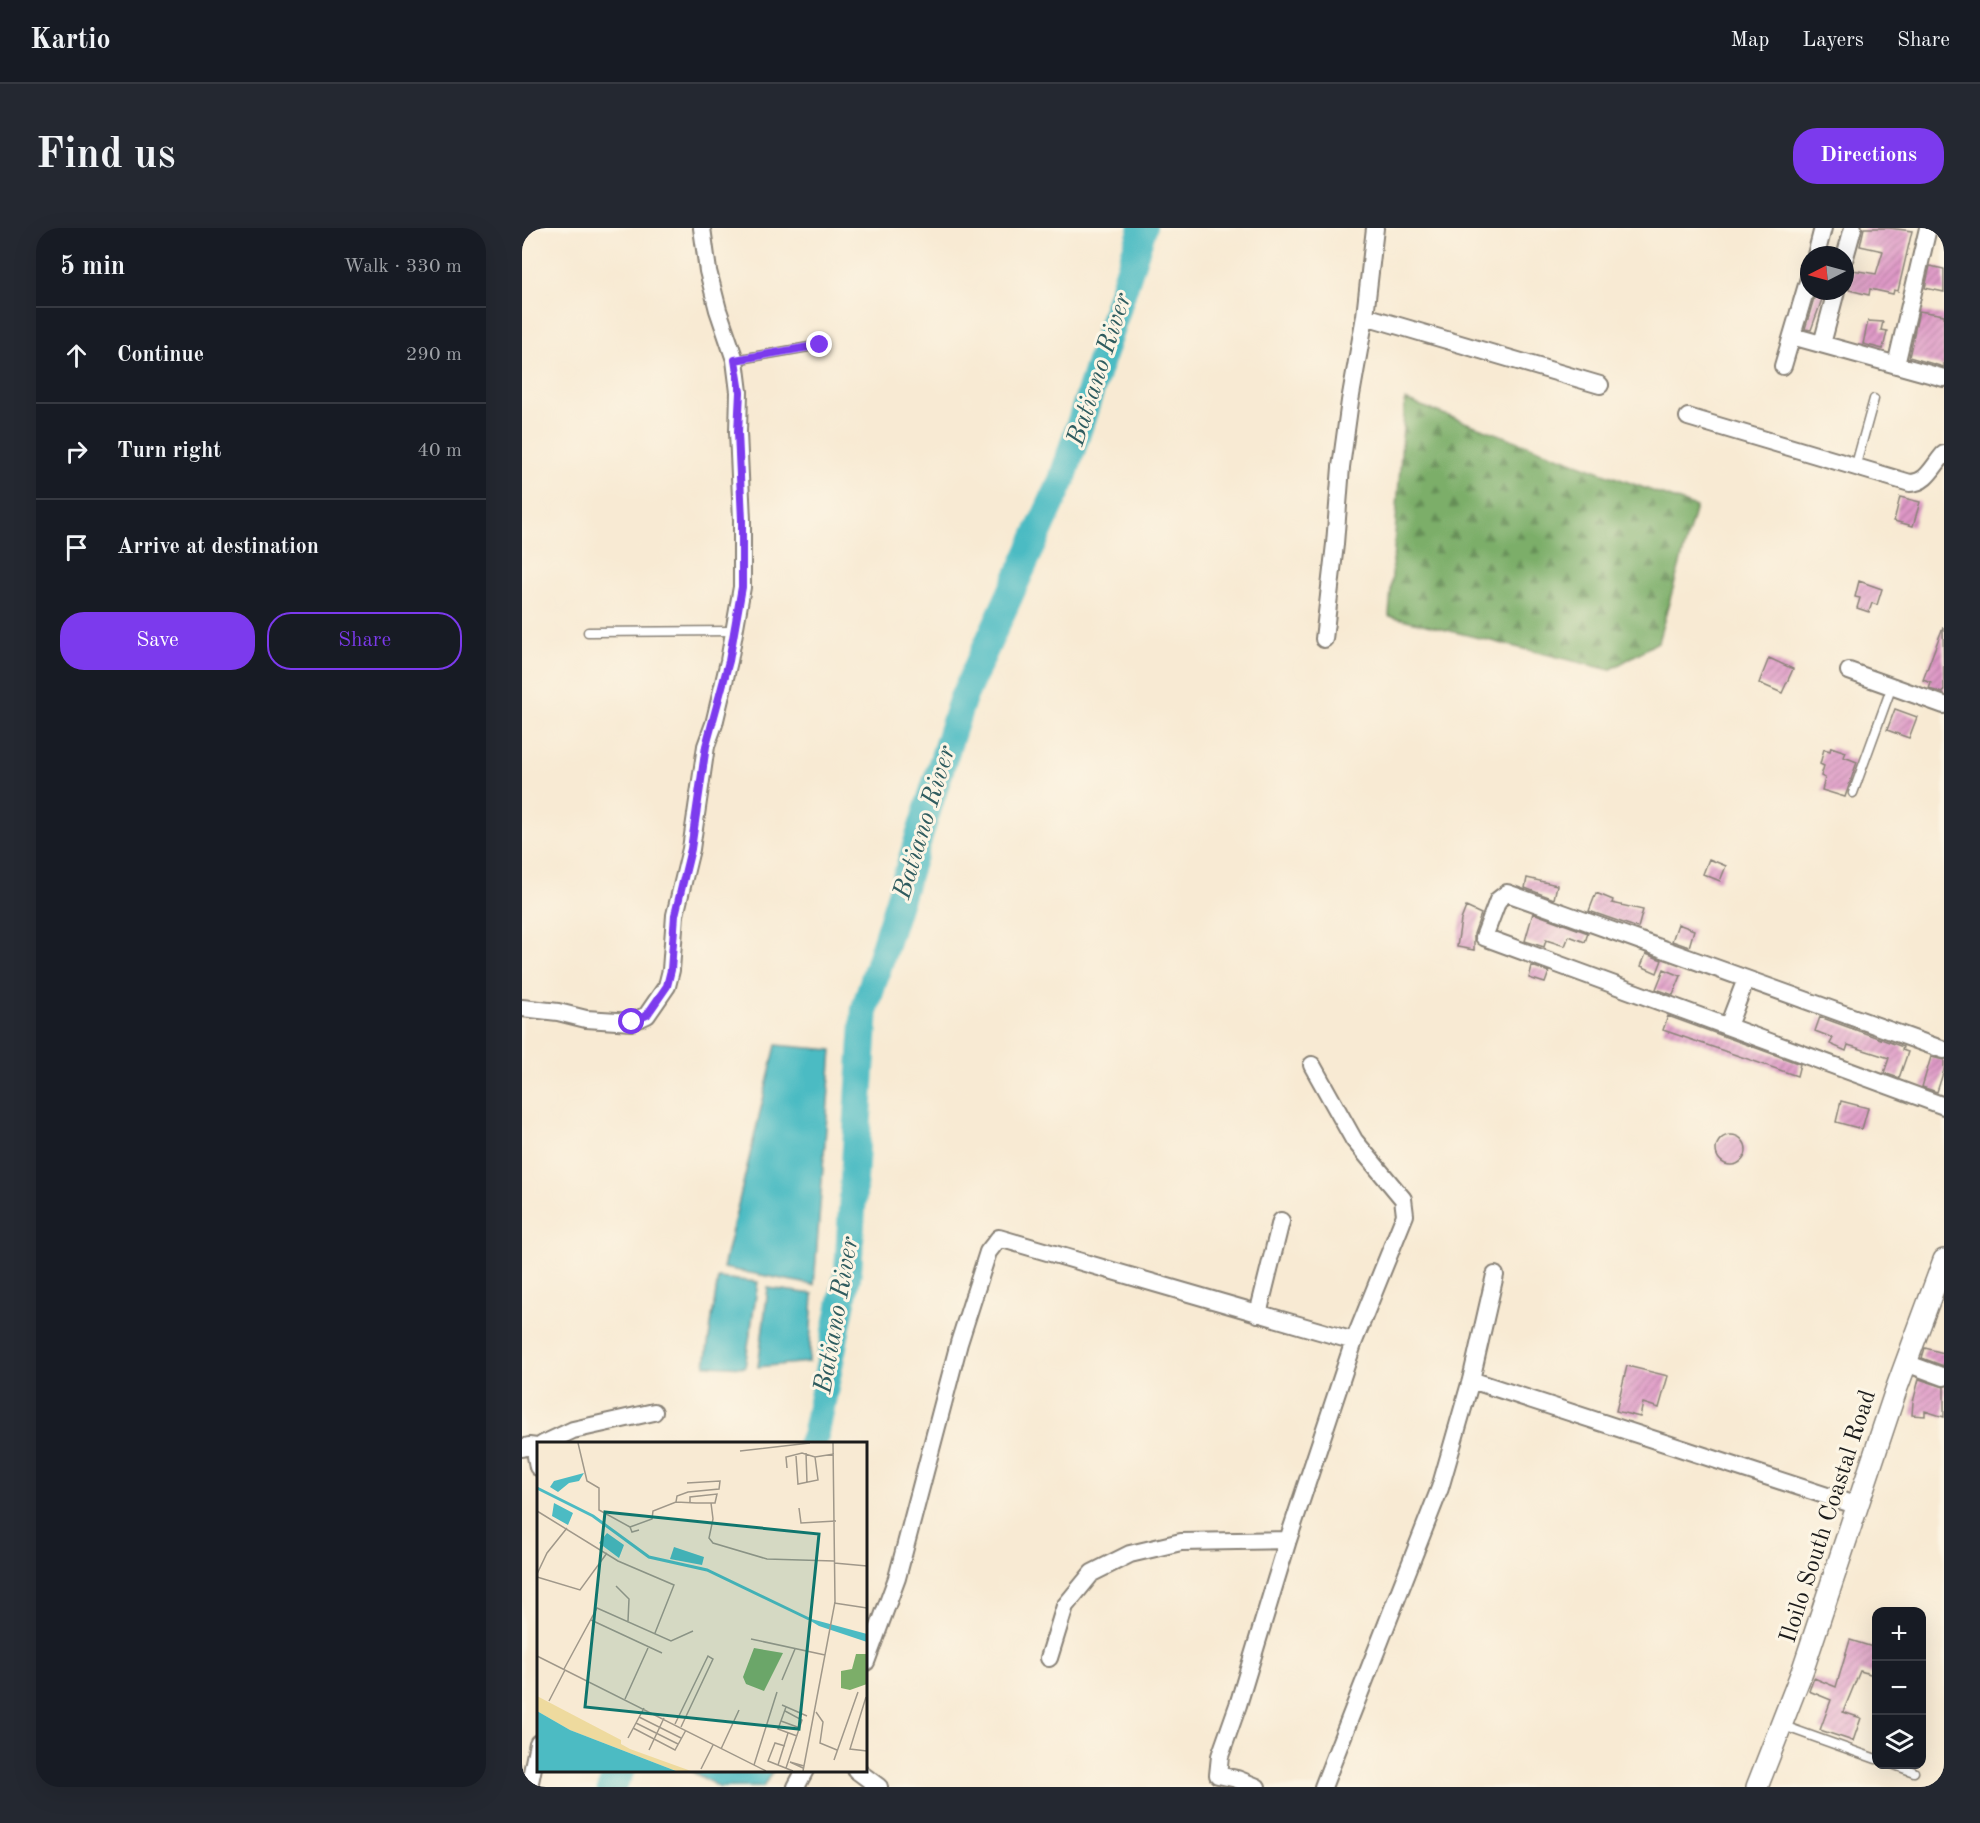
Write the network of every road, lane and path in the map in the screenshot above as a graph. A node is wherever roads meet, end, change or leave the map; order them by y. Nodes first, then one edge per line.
1 (702, 228) edge
2 (1375, 228) edge
3 (1823, 228) edge
4 (1853, 228) edge
5 (1928, 228) edge
6 (1818, 246) edge
7 (1848, 246) edge
8 (1803, 300) edge
9 (1834, 300) edge
10 (1365, 316) junction
11 (1792, 336) junction
12 (1822, 344) junction
13 (820, 345) dead end
14 (735, 360) junction
15 (1896, 365) junction
16 (1783, 366) dead end
17 (1944, 378) edge
18 (1600, 385) dead end
19 (1874, 399) dead end
20 (1688, 417) dead end
21 (1944, 454) edge
22 (1855, 468) junction
23 (735, 631) junction
24 (588, 632) dead end
25 (1324, 639) dead end
26 (1849, 671) dead end
27 (1892, 686) junction
28 (1944, 705) edge
29 (1853, 794) dead end
30 (1746, 979) junction
31 (522, 1008) edge
32 (1728, 1026) junction
33 (1944, 1050) edge
34 (1312, 1065) dead end
35 (1944, 1106) edge
36 (1281, 1221) dead end
37 (1944, 1260) edge
38 (1495, 1275) dead end
39 (1258, 1314) junction
40 (1354, 1341) junction
41 (1906, 1363) junction
42 (1944, 1377) edge
43 (1471, 1380) junction
44 (654, 1412) dead end
45 (544, 1442) edge
46 (535, 1446) edge
47 (537, 1462) edge
48 (1858, 1506) junction
49 (1288, 1540) junction
50 (1049, 1658) dead end
51 (867, 1659) edge
52 (1781, 1725) junction
53 (537, 1748) edge
54 (1872, 1758) edge
55 (1906, 1769) edge
56 (804, 1772) edge
57 (859, 1772) edge
58 (1914, 1772) dead end
59 (529, 1787) edge
60 (796, 1787) edge
61 (879, 1787) edge
62 (1257, 1787) edge
63 (1323, 1787) edge
64 (1757, 1787) edge

1 - 14 street
2 - 10 street
3 - 6 street
4 - 7 street
5 - 15 street
8 - 11 street
9 - 12 street
10 - 18 street
10 - 25 street
11 - 12 street
11 - 16 street
12 - 15 street
13 - 14 lane
14 - 23 street
15 - 17 street
19 - 22 lane
20 - 22 street
21 - 22 street
23 - 24 lane
23 - 31 street
26 - 27 street
27 - 28 street
27 - 29 lane
30 - 32 street
30 - 32 street
30 - 33 street
32 - 35 street
34 - 40 street
36 - 39 street
37 - 41 street, Iloilo South Coastal Road
38 - 43 street
39 - 40 street
39 - 51 street
40 - 49 street
41 - 42 street
41 - 48 street, Iloilo South Coastal Road
43 - 48 street
43 - 63 street
44 - 45 street
46 - 47 street
48 - 52 street, Iloilo South Coastal Road
49 - 50 street
49 - 62 street
52 - 54 lane
52 - 64 street, Iloilo South Coastal Road
53 - 59 street
55 - 58 lane
56 - 60 street
57 - 61 street

